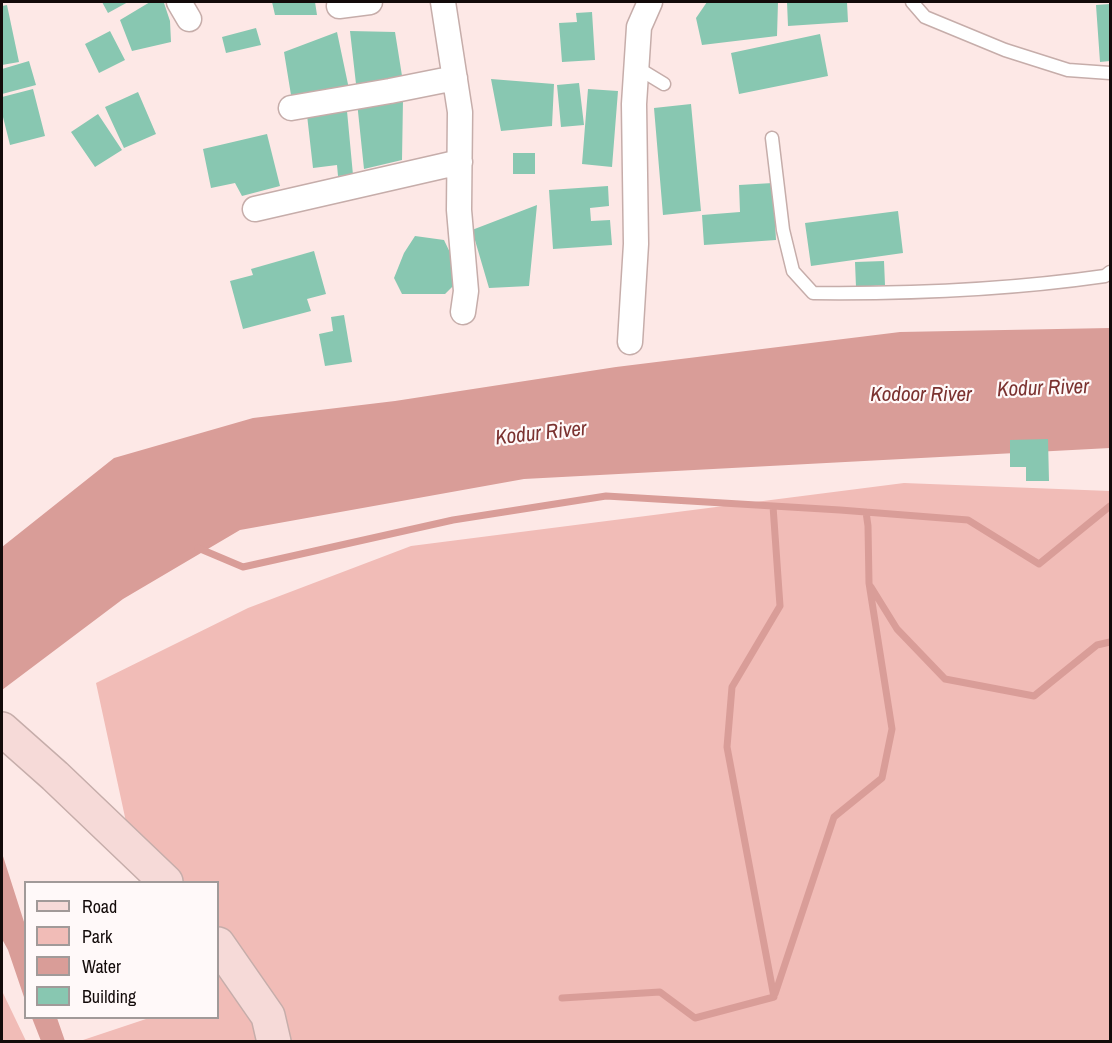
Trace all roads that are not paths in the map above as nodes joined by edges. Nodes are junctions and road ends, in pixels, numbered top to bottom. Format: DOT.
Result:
graph roads {
  1 [pos="370,2"];
  2 [pos="443,2"];
  3 [pos="650,2"];
  4 [pos="912,2"];
  5 [pos="339,6"];
  6 [pos="636,67"];
  7 [pos="1110,73"];
  8 [pos="455,78"];
  9 [pos="664,84"];
  10 [pos="291,108"];
  11 [pos="772,138"];
  12 [pos="460,162"];
  13 [pos="255,209"];
  14 [pos="1110,272"];
  15 [pos="463,312"];
  16 [pos="630,342"];
  17 [pos="2,729"];
  18 [pos="165,881"];
  19 [pos="219,945"];
  20 [pos="274,1041"];
  1 -- 5 [label="street"];
  2 -- 8 [label="street"];
  3 -- 6 [label="street"];
  4 -- 7 [label="lane"];
  6 -- 9 [label="lane"];
  6 -- 16 [label="street"];
  8 -- 10 [label="street"];
  8 -- 12 [label="street"];
  11 -- 14 [label="lane"];
  12 -- 13 [label="street"];
  12 -- 15 [label="street"];
  17 -- 18 [label="main road"];
  19 -- 20 [label="main road"];
}
